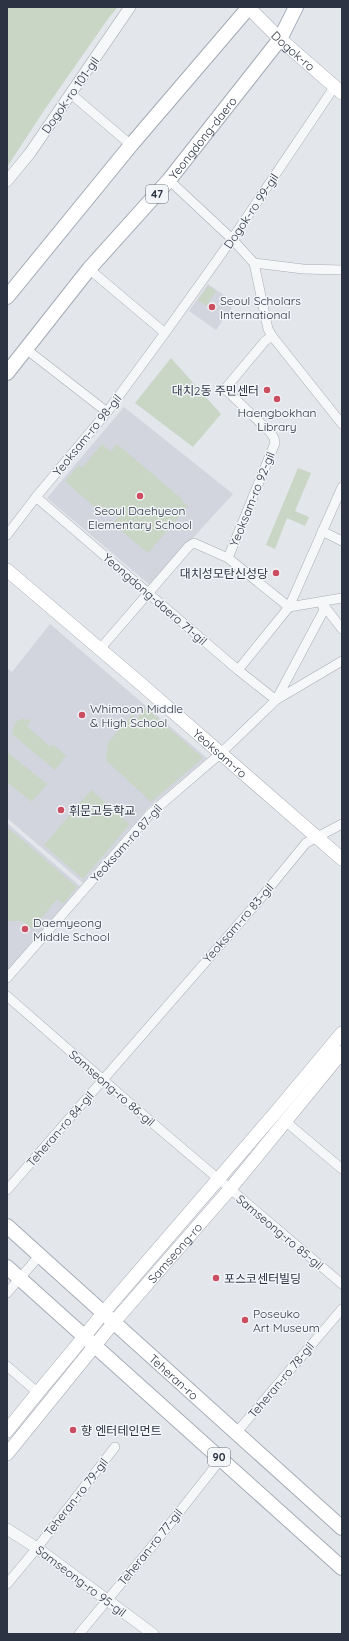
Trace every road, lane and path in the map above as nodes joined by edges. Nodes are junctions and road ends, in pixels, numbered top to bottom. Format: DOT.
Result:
graph roads {
  1 [pos="130,7"];
  2 [pos="248,7"];
  3 [pos="296,7"];
  4 [pos="280,39"];
  5 [pos="338,89"];
  6 [pos="71,94"];
  7 [pos="131,145"];
  8 [pos="169,180"];
  9 [pos="7,181"];
  10 [pos="232,239"];
  11 [pos="254,263"];
  12 [pos="89,269"];
  13 [pos="342,270"];
  14 [pos="7,297"];
  15 [pos="165,333"];
  16 [pos="272,336"];
  17 [pos="26,349"];
  18 [pos="7,373"];
  19 [pos="107,412"];
  20 [pos="342,424"];
  21 [pos="342,487"];
  22 [pos="36,497"];
  23 [pos="322,531"];
  24 [pos="7,535"];
  25 [pos="342,540"];
  26 [pos="228,558"];
  27 [pos="7,570"];
  28 [pos="149,593"];
  29 [pos="342,598"];
  30 [pos="321,602"];
  31 [pos="289,607"];
  32 [pos="342,629"];
  33 [pos="100,649"];
  34 [pos="342,661"];
  35 [pos="238,670"];
  36 [pos="276,700"];
  37 [pos="221,753"];
  38 [pos="342,824"];
  39 [pos="317,837"];
  40 [pos="342,859"];
  41 [pos="7,978"];
  42 [pos="7,996"];
  43 [pos="161,1013"];
  44 [pos="342,1033"];
  45 [pos="342,1052"];
  46 [pos="103,1080"];
  47 [pos="285,1121"];
  48 [pos="342,1169"];
  49 [pos="218,1179"];
  50 [pos="230,1189"];
  51 [pos="7,1190"];
  52 [pos="7,1226"];
  53 [pos="40,1255"];
  54 [pos="7,1267"];
  55 [pos="20,1278"];
  56 [pos="342,1284"];
  57 [pos="7,1294"];
  58 [pos="342,1309"];
  59 [pos="103,1313"];
  60 [pos="114,1322"];
  61 [pos="84,1337"];
  62 [pos="96,1346"];
  63 [pos="7,1366"];
  64 [pos="37,1392"];
  65 [pos="7,1431"];
  66 [pos="236,1433"];
  67 [pos="115,1447"];
  68 [pos="7,1454"];
  69 [pos="221,1459"];
  70 [pos="342,1528"];
  71 [pos="7,1529"];
  72 [pos="37,1548"];
  73 [pos="342,1568"];
  74 [pos="7,1584"];
  75 [pos="106,1600"];
  76 [pos="79,1634"];
  77 [pos="153,1634"];
  1 -- 6 [label="street, Dogok-ro 101-gil"];
  2 -- 4 [label="main road, Dogok-ro"];
  2 -- 7 [label="main road"];
  3 -- 4 [label="main road, Yeongdong-daero / 47"];
  4 -- 5 [label="main road, Dogok-ro"];
  4 -- 8 [label="main road, Yeongdong-daero / 47"];
  5 -- 10 [label="street, Dogok-ro 99-gil"];
  6 -- 7 [label="street"];
  6 -- 9 [label="street, Dogok-ro 101-gil"];
  7 -- 14 [label="main road"];
  8 -- 10 [label="street"];
  8 -- 12 [label="main road, Yeongdong-daero / 47"];
  10 -- 11 [label="street"];
  10 -- 15 [label="street, Dogok-ro 99-gil"];
  11 -- 13 [label="street"];
  11 -- 16 [label="street"];
  12 -- 15 [label="street"];
  12 -- 17 [label="main road, Yeongdong-daero / 47"];
  15 -- 19 [label="street, Yeoksam-ro 98-gil"];
  16 -- 20 [label="street"];
  16 -- 26 [label="street, Yeoksam-ro 92-gil"];
  17 -- 18 [label="main road, Yeongdong-daero / 47"];
  17 -- 19 [label="street"];
  19 -- 22 [label="street, Yeoksam-ro 98-gil"];
  21 -- 23 [label="street"];
  22 -- 24 [label="street, Yeoksam-ro 98-gil"];
  22 -- 28 [label="street, Yeongdong-daero 71-gil"];
  23 -- 25 [label="street"];
  23 -- 31 [label="street"];
  26 -- 28 [label="street, Yeoksam-ro 92-gil"];
  26 -- 31 [label="street, Yeoksam-ro 92-gil"];
  27 -- 33 [label="main road, Yeoksam-ro"];
  28 -- 33 [label="street, Yeoksam-ro 92-gil"];
  28 -- 35 [label="street, Yeongdong-daero 71-gil"];
  29 -- 30 [label="street"];
  30 -- 31 [label="street"];
  30 -- 32 [label="street"];
  30 -- 36 [label="street"];
  31 -- 35 [label="street"];
  33 -- 37 [label="main road, Yeoksam-ro"];
  34 -- 36 [label="street"];
  35 -- 36 [label="street, Yeongdong-daero 71-gil"];
  36 -- 37 [label="street, Yeoksam-ro 87-gil"];
  37 -- 39 [label="main road, Yeoksam-ro"];
  37 -- 41 [label="street, Yeoksam-ro 87-gil"];
  38 -- 39 [label="street, Yeoksam-ro 83-gil"];
  39 -- 40 [label="main road, Yeoksam-ro"];
  39 -- 43 [label="street, Yeoksam-ro 83-gil"];
  42 -- 46 [label="street, Samseong-ro 86-gil"];
  43 -- 46 [label="street, Teheran-ro 84-gil"];
  44 -- 49 [label="main road, Samseong-ro"];
  45 -- 47 [label="main road, Samseong-ro"];
  46 -- 49 [label="street, Samseong-ro 86-gil"];
  46 -- 51 [label="street, Teheran-ro 84-gil"];
  47 -- 48 [label="street"];
  47 -- 50 [label="main road, Samseong-ro"];
  49 -- 50 [label="street, Samseong-ro 85-gil"];
  49 -- 59 [label="main road, Samseong-ro"];
  50 -- 56 [label="street, Samseong-ro 85-gil"];
  50 -- 60 [label="main road, Samseong-ro"];
  52 -- 53 [label="main road, Teheran-ro / 90"];
  53 -- 55 [label="street"];
  53 -- 59 [label="main road, Teheran-ro / 90"];
  54 -- 55 [label="main road, 90"];
  55 -- 57 [label="street"];
  55 -- 61 [label="main road, 90"];
  58 -- 66 [label="street, Teheran-ro 78-gil"];
  59 -- 60 [label="main road, Teheran-ro / 90"];
  59 -- 61 [label="main road, Samseong-ro"];
  60 -- 62 [label="main road, Samseong-ro"];
  60 -- 66 [label="main road, Teheran-ro / 90"];
  61 -- 62 [label="main road, 90"];
  61 -- 64 [label="main road, Samseong-ro"];
  62 -- 68 [label="main road, Samseong-ro"];
  62 -- 69 [label="main road, 90"];
  63 -- 64 [label="street"];
  64 -- 65 [label="main road, Samseong-ro"];
  66 -- 70 [label="main road, Teheran-ro / 90"];
  67 -- 72 [label="street, Teheran-ro 79-gil"];
  69 -- 73 [label="main road, 90"];
  69 -- 75 [label="street, Teheran-ro 77-gil"];
  71 -- 72 [label="street, Samseong-ro 95-gil"];
  72 -- 74 [label="street, Teheran-ro 79-gil"];
  72 -- 75 [label="street, Samseong-ro 95-gil"];
  75 -- 76 [label="street, Teheran-ro 77-gil"];
  75 -- 77 [label="street, Samseong-ro 95-gil"];
}
